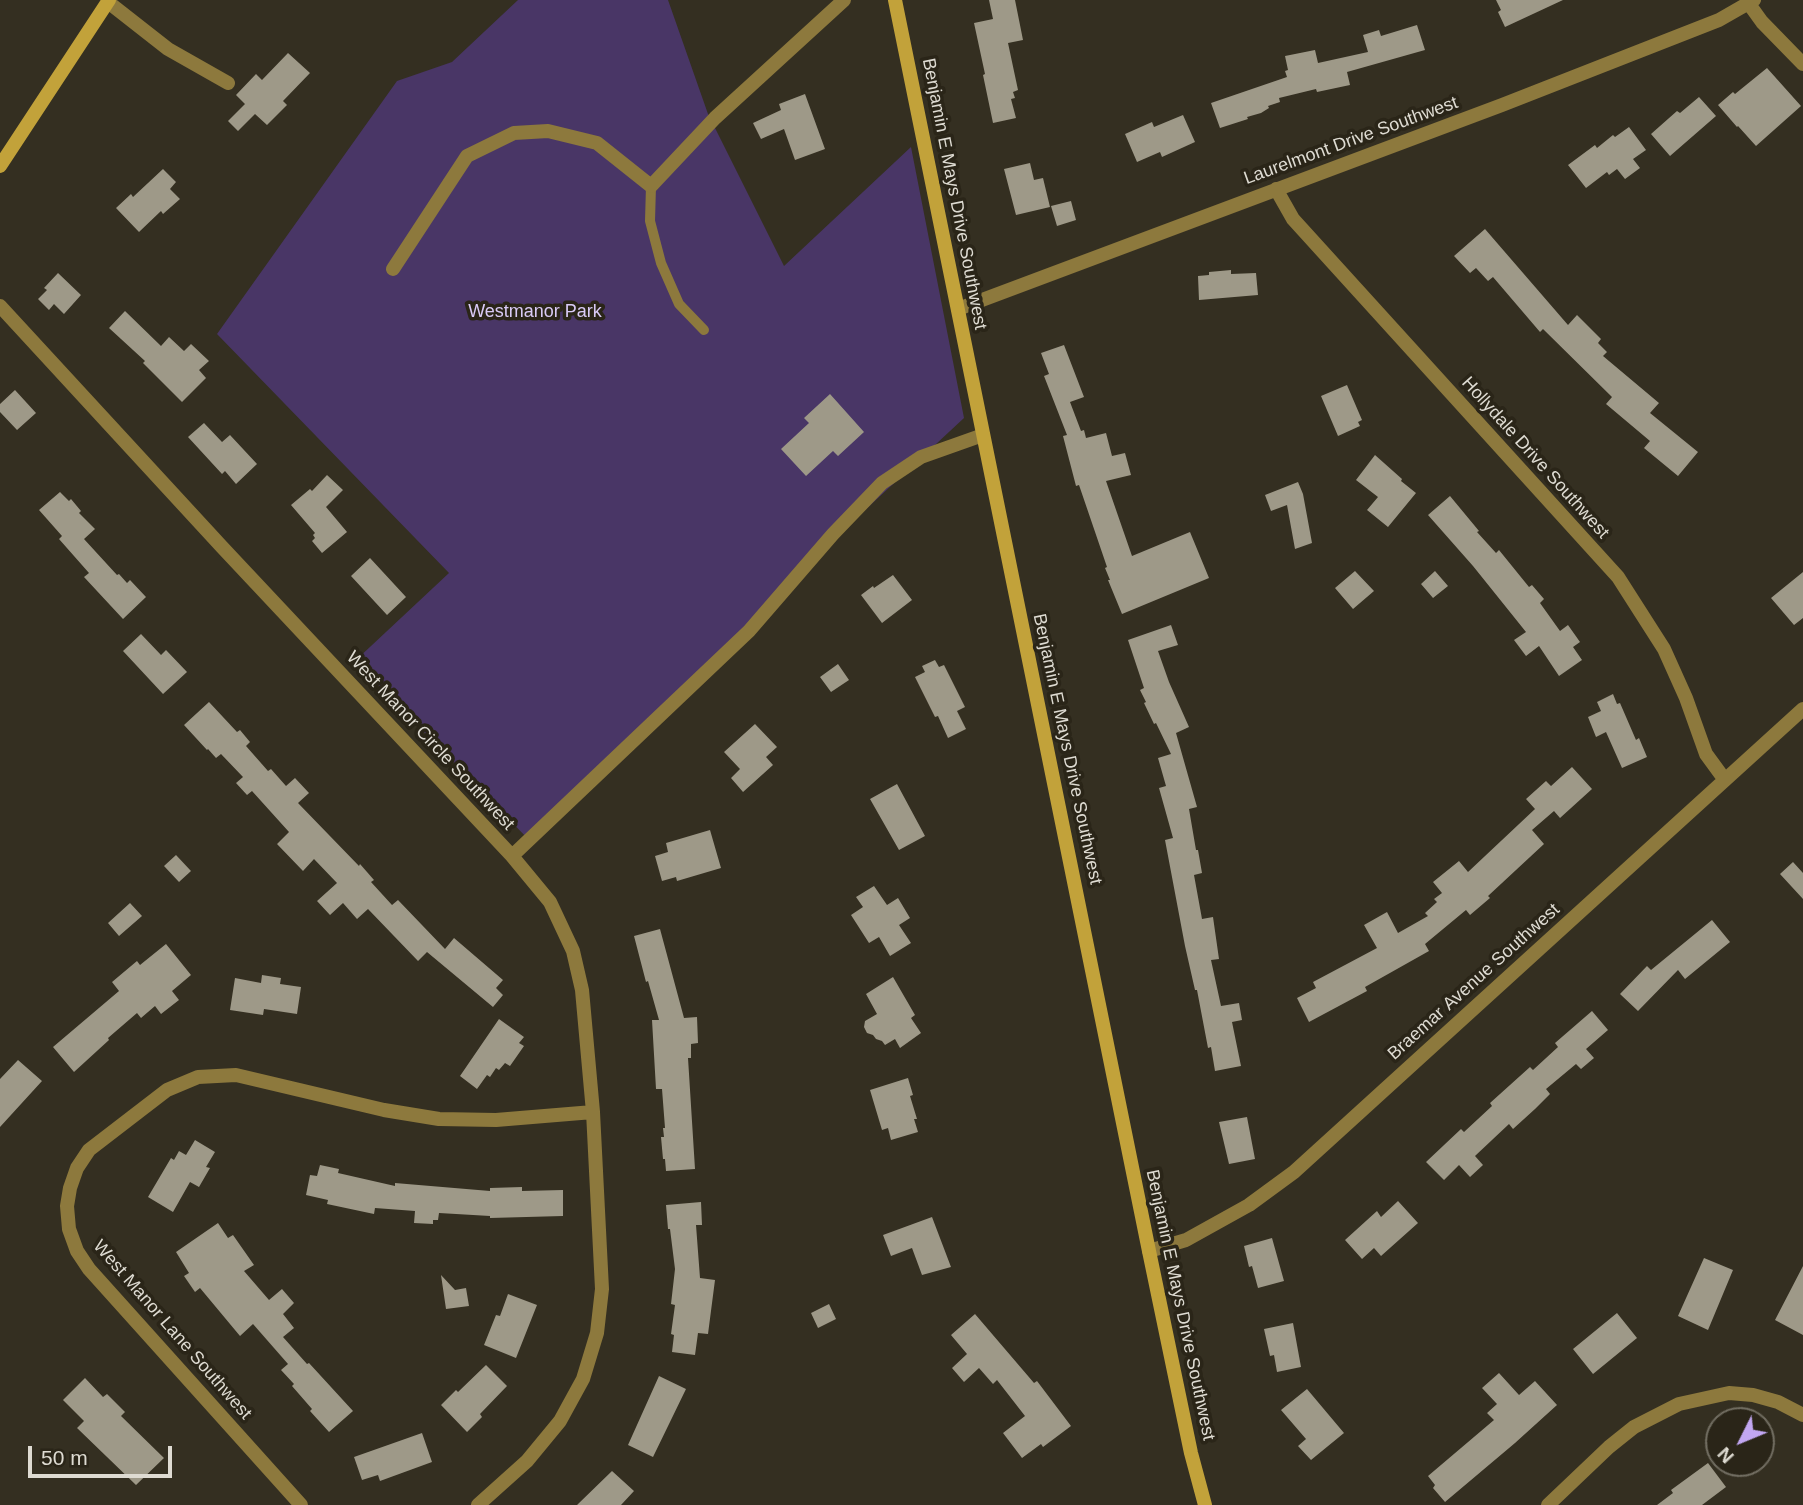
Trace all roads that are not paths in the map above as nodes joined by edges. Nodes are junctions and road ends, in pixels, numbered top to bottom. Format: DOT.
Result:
graph roads {
  1 [pos="844,0"];
  2 [pos="895,0"];
  3 [pos="108,1"];
  4 [pos="1751,2"];
  5 [pos="1803,64"];
  6 [pos="228,83"];
  7 [pos="0,166"];
  8 [pos="651,186"];
  9 [pos="1276,188"];
  10 [pos="393,269"];
  11 [pos="0,306"];
  12 [pos="958,309"];
  13 [pos="704,330"];
  14 [pos="983,435"];
  15 [pos="1803,709"];
  16 [pos="1725,780"];
  17 [pos="512,856"];
  18 [pos="593,1112"];
  19 [pos="1149,1251"];
  20 [pos="1803,1415"];
  21 [pos="301,1505"];
  22 [pos="478,1505"];
  23 [pos="1205,1505"];
  24 [pos="1548,1505"];
  1 -- 8 [label="street"];
  2 -- 12 [label="street, Benjamin E Mays Drive Southwest"];
  3 -- 6 [label="street"];
  3 -- 7 [label="street"];
  4 -- 5 [label="street"];
  4 -- 9 [label="street, Laurelmont Drive Southwest"];
  8 -- 10 [label="street"];
  8 -- 13 [label="lane"];
  9 -- 12 [label="street, Laurelmont Drive Southwest"];
  9 -- 16 [label="street, Hollydale Drive Southwest"];
  11 -- 17 [label="street, West Manor Circle Southwest"];
  12 -- 14 [label="street, Benjamin E Mays Drive Southwest"];
  14 -- 17 [label="street, West Manor Circle Southwest"];
  14 -- 19 [label="street, Benjamin E Mays Drive Southwest"];
  15 -- 16 [label="street, Braemar Avenue Southwest"];
  16 -- 19 [label="street, Braemar Avenue Southwest"];
  17 -- 18 [label="street"];
  18 -- 21 [label="street, West Manor Lane Southwest"];
  18 -- 22 [label="street"];
  19 -- 23 [label="street, Benjamin E Mays Drive Southwest"];
  20 -- 24 [label="street"];
}
